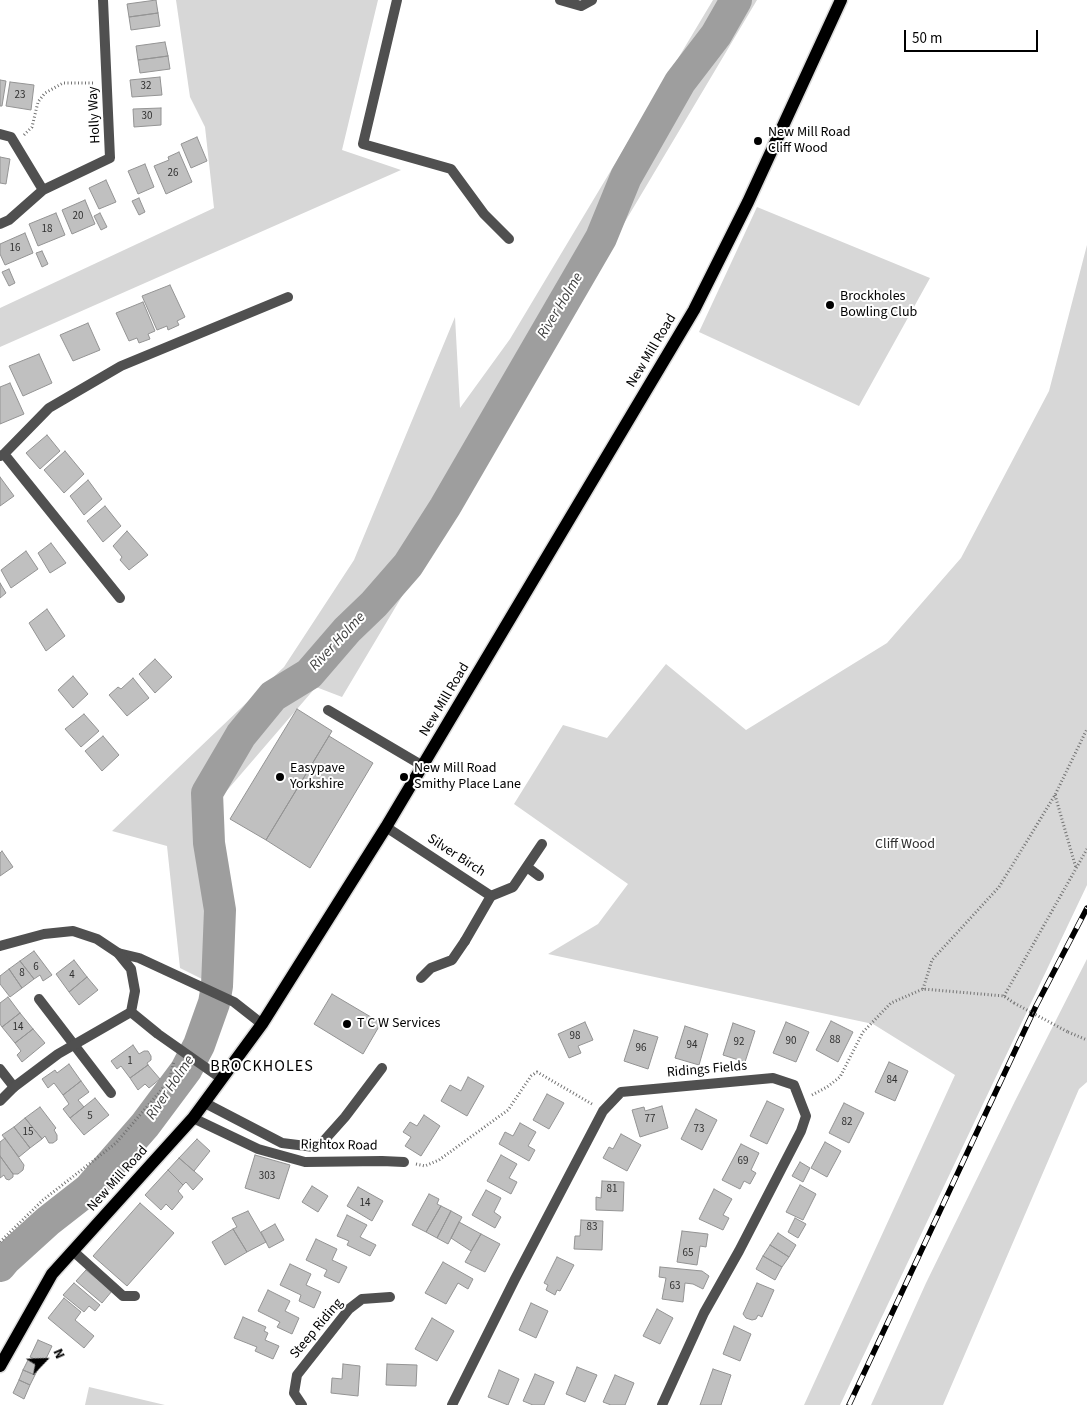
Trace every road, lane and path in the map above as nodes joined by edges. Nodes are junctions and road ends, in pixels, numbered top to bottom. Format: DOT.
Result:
graph roads {
  1 [pos="103,0"];
  2 [pos="397,0"];
  3 [pos="560,0"];
  4 [pos="592,0"];
  5 [pos="841,0"];
  6 [pos="107,83"];
  7 [pos="0,134"];
  8 [pos="11,137"];
  9 [pos="43,190"];
  10 [pos="0,224"];
  11 [pos="509,239"];
  12 [pos="288,297"];
  13 [pos="2,455"];
  14 [pos="120,598"];
  15 [pos="328,710"];
  16 [pos="1087,728"];
  17 [pos="423,766"];
  18 [pos="1055,795"];
  19 [pos="386,827"];
  20 [pos="542,844"];
  21 [pos="1087,849"];
  22 [pos="527,867"];
  23 [pos="1076,869"];
  24 [pos="539,876"];
  25 [pos="492,896"];
  26 [pos="0,946"];
  27 [pos="118,953"];
  28 [pos="421,978"];
  29 [pos="923,989"];
  30 [pos="1004,996"];
  31 [pos="39,999"];
  32 [pos="131,1012"];
  33 [pos="262,1024"];
  34 [pos="1087,1040"];
  35 [pos="74,1045"];
  36 [pos="178,1048"];
  37 [pos="382,1068"];
  38 [pos="0,1070"];
  39 [pos="222,1079"];
  40 [pos="14,1087"];
  41 [pos="111,1093"];
  42 [pos="0,1101"];
  43 [pos="801,1101"];
  44 [pos="205,1103"];
  45 [pos="603,1111"];
  46 [pos="193,1118"];
  47 [pos="404,1162"];
  48 [pos="0,1242"];
  49 [pos="73,1250"];
  50 [pos="135,1296"];
  51 [pos="390,1297"];
  52 [pos="0,1366"];
  53 [pos="302,1405"];
  54 [pos="452,1405"];
  55 [pos="662,1405"];
  1 -- 6 [label="street, Holly Way"];
  2 -- 11 [label="street"];
  3 -- 4 [label="street"];
  5 -- 17 [label="main road, New Mill Road"];
  6 -- 8 [label="path"];
  6 -- 9 [label="street, Holly Way"];
  7 -- 8 [label="street"];
  8 -- 9 [label="street"];
  9 -- 10 [label="street, Holly Way"];
  12 -- 13 [label="street"];
  13 -- 14 [label="street"];
  15 -- 17 [label="street"];
  16 -- 18 [label="path"];
  17 -- 19 [label="main road, New Mill Road"];
  18 -- 23 [label="path"];
  18 -- 29 [label="path"];
  19 -- 25 [label="street, Silver Birch"];
  19 -- 33 [label="main road, New Mill Road"];
  20 -- 22 [label="street"];
  21 -- 23 [label="path"];
  22 -- 24 [label="street"];
  22 -- 25 [label="street"];
  23 -- 30 [label="path"];
  25 -- 28 [label="street, Silver Birch"];
  26 -- 27 [label="street"];
  27 -- 32 [label="street"];
  27 -- 33 [label="street"];
  29 -- 30 [label="path"];
  29 -- 43 [label="path"];
  30 -- 34 [label="path, bridge"];
  31 -- 35 [label="street"];
  32 -- 35 [label="street"];
  32 -- 36 [label="street"];
  33 -- 39 [label="main road, New Mill Road"];
  35 -- 40 [label="street"];
  35 -- 41 [label="street"];
  36 -- 39 [label="street"];
  36 -- 48 [label="path"];
  37 -- 44 [label="street"];
  38 -- 40 [label="street"];
  39 -- 44 [label="main road, New Mill Road"];
  40 -- 42 [label="street"];
  43 -- 45 [label="street, Ridings Fields"];
  43 -- 55 [label="street"];
  44 -- 46 [label="main road, New Mill Road"];
  45 -- 47 [label="path"];
  45 -- 54 [label="street, Ridings Fields"];
  46 -- 47 [label="street, Rightox Road"];
  46 -- 49 [label="main road, New Mill Road"];
  49 -- 50 [label="street"];
  49 -- 52 [label="main road, New Mill Road"];
  51 -- 53 [label="street, Steep Riding"];
}
